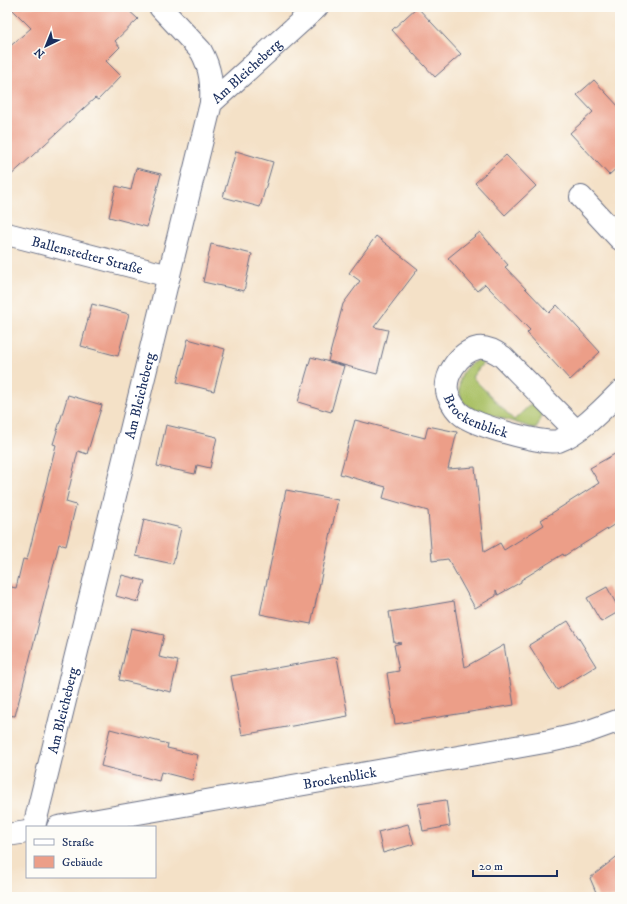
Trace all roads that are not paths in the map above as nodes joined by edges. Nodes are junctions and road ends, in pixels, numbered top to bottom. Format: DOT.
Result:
graph roads {
  1 [pos="160,7"];
  2 [pos="318,7"];
  3 [pos="211,104"];
  4 [pos="581,197"];
  5 [pos="7,234"];
  6 [pos="620,240"];
  7 [pos="168,276"];
  8 [pos="620,392"];
  9 [pos="576,430"];
  10 [pos="620,720"];
  11 [pos="34,826"];
  12 [pos="64,826"];
  13 [pos="26,832"];
  14 [pos="7,835"];
  1 -- 3 [label="street"];
  2 -- 3 [label="street, Am Bleicheberg"];
  3 -- 7 [label="street, Am Bleicheberg"];
  4 -- 6 [label="street"];
  5 -- 7 [label="street, Ballenstedter Straße"];
  7 -- 11 [label="street, Am Bleicheberg"];
  8 -- 9 [label="street, Brockenblick"];
  9 -- 9 [label="street, Brockenblick"];
  10 -- 12 [label="street, Brockenblick"];
  13 -- 14 [label="street"];
}
